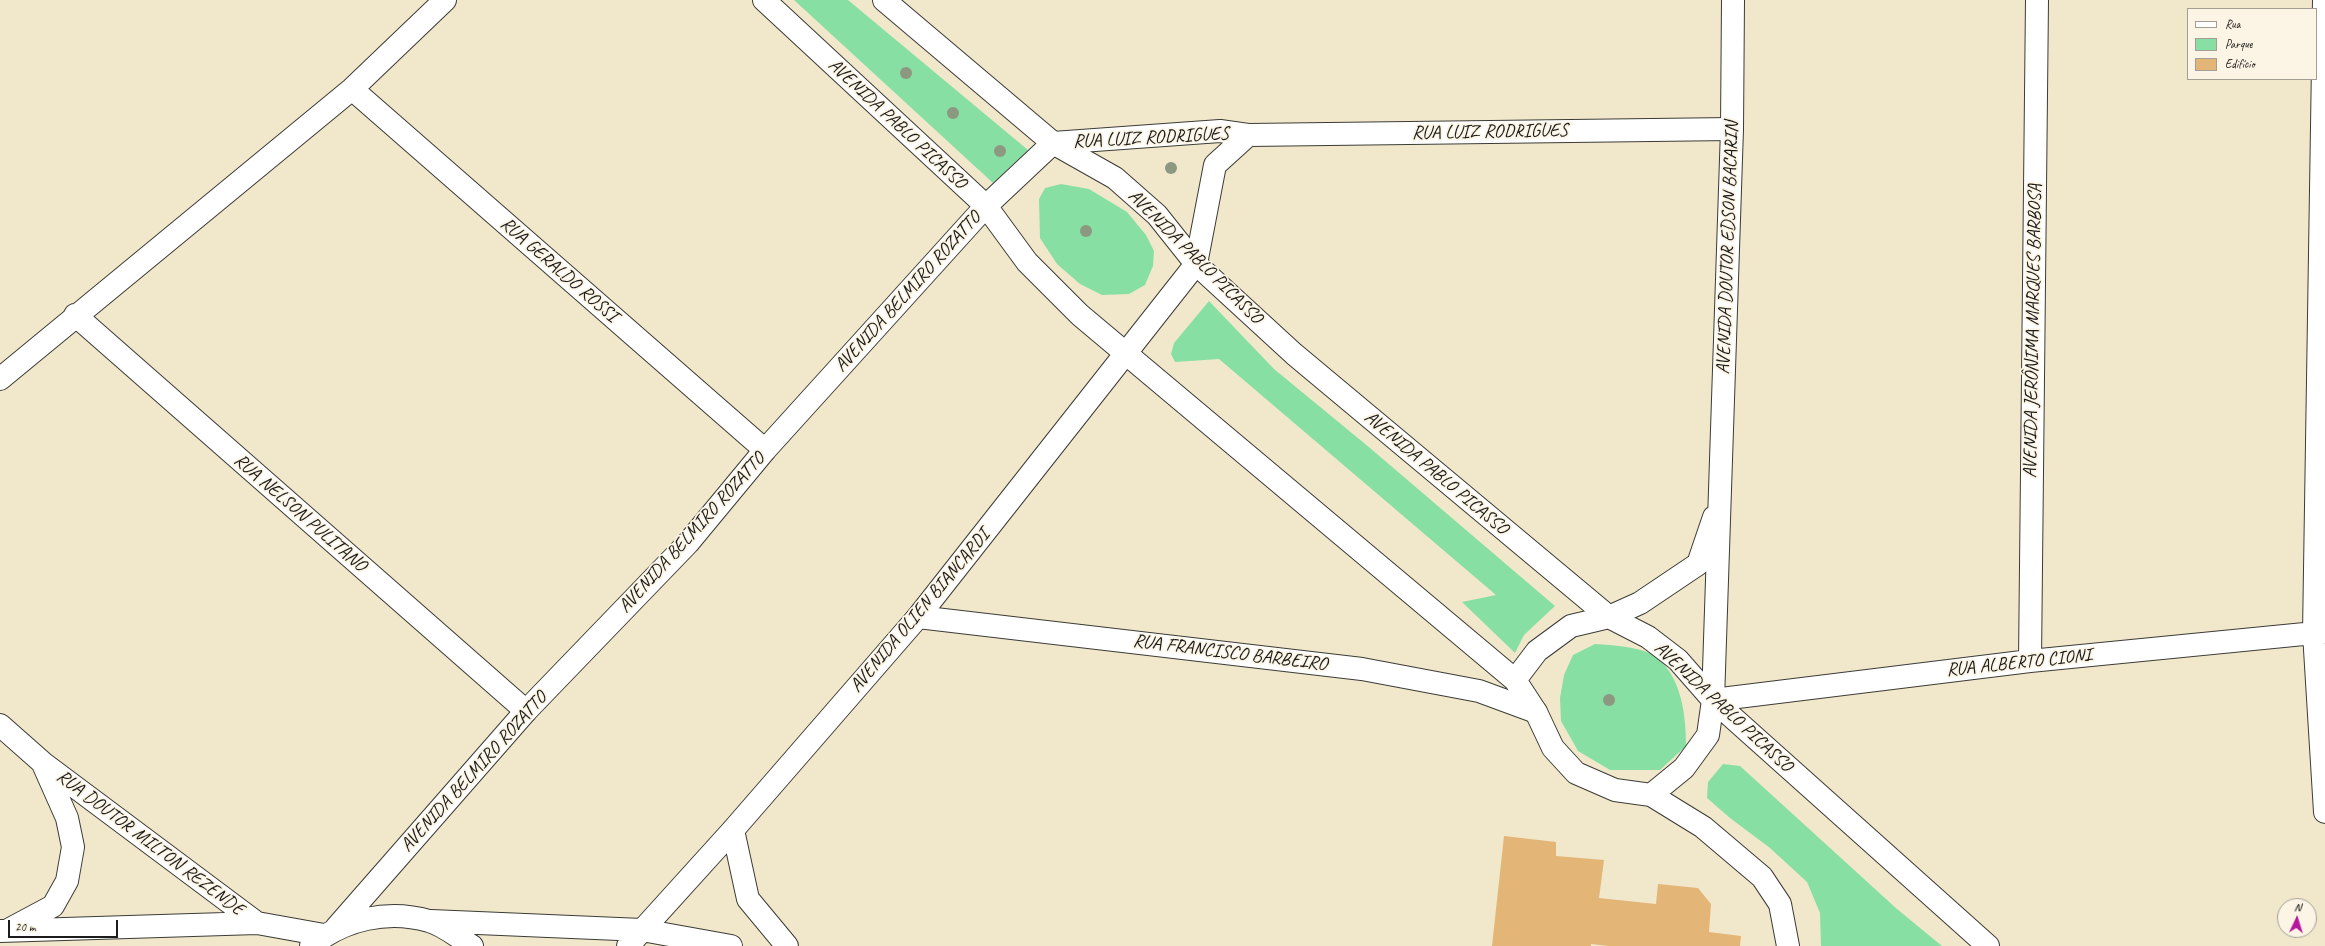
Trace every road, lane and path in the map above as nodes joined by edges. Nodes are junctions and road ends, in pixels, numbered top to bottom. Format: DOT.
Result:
graph roads {
  1 [pos="445,0"];
  2 [pos="764,0"];
  3 [pos="884,0"];
  4 [pos="1733,0"];
  5 [pos="2037,0"];
  6 [pos="2324,0"];
  7 [pos="352,89"];
  8 [pos="1732,129"];
  9 [pos="1248,135"];
  10 [pos="1053,143"];
  11 [pos="986,206"];
  12 [pos="1196,264"];
  13 [pos="75,315"];
  14 [pos="1126,355"];
  15 [pos="0,379"];
  16 [pos="765,450"];
  17 [pos="1722,495"];
  18 [pos="918,616"];
  19 [pos="1609,617"];
  20 [pos="2320,633"];
  21 [pos="2030,661"];
  22 [pos="1515,680"];
  23 [pos="1713,700"];
  24 [pos="526,711"];
  25 [pos="1536,712"];
  26 [pos="0,725"];
  27 [pos="43,763"];
  28 [pos="1651,795"];
  29 [pos="2325,812"];
  30 [pos="733,830"];
  31 [pos="431,921"];
  32 [pos="257,923"];
  33 [pos="3,931"];
  34 [pos="324,937"];
  35 [pos="635,938"];
  36 [pos="472,946"];
  37 [pos="731,946"];
  38 [pos="787,946"];
  39 [pos="1788,946"];
  40 [pos="1988,946"];
  1 -- 7 [label="street"];
  2 -- 11 [label="street, AVENIDA PABLO PICASSO"];
  3 -- 10 [label="street, AVENIDA PABLO PICASSO"];
  4 -- 8 [label="street, AVENIDA DOUTOR EDSON BACARIN"];
  5 -- 21 [label="street, AVENIDA JERÔNIMA MARQUES BARBOSA"];
  6 -- 20 [label="street"];
  7 -- 13 [label="street"];
  7 -- 16 [label="street, RUA GERALDO ROSSI"];
  8 -- 9 [label="street, RUA LUIZ RODRIGUES"];
  8 -- 17 [label="street, AVENIDA DOUTOR EDSON BACARIN"];
  9 -- 10 [label="street, RUA LUIZ RODRIGUES"];
  9 -- 12 [label="street, RUA LUIZ RODRIGUES"];
  10 -- 11 [label="street, AVENIDA BELMIRO ROZATTO"];
  10 -- 12 [label="street, AVENIDA PABLO PICASSO"];
  11 -- 14 [label="street, AVENIDA PABLO PICASSO"];
  11 -- 16 [label="street, AVENIDA BELMIRO ROZATTO"];
  12 -- 14 [label="street, AVENIDA OLIEN BIANCARDI"];
  12 -- 19 [label="street, AVENIDA PABLO PICASSO"];
  13 -- 15 [label="street"];
  13 -- 24 [label="street, RUA NELSON PULITANO"];
  14 -- 18 [label="street, AVENIDA OLIEN BIANCARDI"];
  14 -- 22 [label="street, AVENIDA PABLO PICASSO"];
  16 -- 24 [label="street, AVENIDA BELMIRO ROZATTO"];
  17 -- 19 [label="street, AVENIDA DOUTOR EDSON BACARIN"];
  17 -- 23 [label="street, AVENIDA DOUTOR EDSON BACARIN"];
  18 -- 25 [label="street, RUA FRANCISCO BARBEIRO"];
  18 -- 30 [label="street, AVENIDA OLIEN BIANCARDI"];
  19 -- 22 [label="street, AVENIDA DOUTOR EDSON BACARIN"];
  19 -- 23 [label="street, AVENIDA PABLO PICASSO"];
  20 -- 21 [label="street, RUA ALBERTO CIONI"];
  20 -- 29 [label="street"];
  21 -- 23 [label="street, RUA ALBERTO CIONI"];
  22 -- 25 [label="street, AVENIDA PABLO PICASSO"];
  23 -- 28 [label="street, AVENIDA DOUTOR EDSON BACARIN"];
  23 -- 40 [label="street, AVENIDA PABLO PICASSO"];
  24 -- 34 [label="street, AVENIDA BELMIRO ROZATTO"];
  25 -- 28 [label="street, AVENIDA PABLO PICASSO"];
  26 -- 27 [label="street, RUA DOUTOR MILTON REZENDE"];
  27 -- 32 [label="street, RUA DOUTOR MILTON REZENDE"];
  27 -- 33 [label="street, RUA DOUTOR MILTON REZENDE"];
  28 -- 39 [label="street, AVENIDA PABLO PICASSO"];
  30 -- 35 [label="street, AVENIDA OLIEN BIANCARDI"];
  30 -- 38 [label="street"];
  31 -- 34 [label="street"];
  31 -- 35 [label="street"];
  31 -- 36 [label="street"];
  32 -- 33 [label="street"];
  32 -- 34 [label="street"];
  35 -- 37 [label="street"];
}
